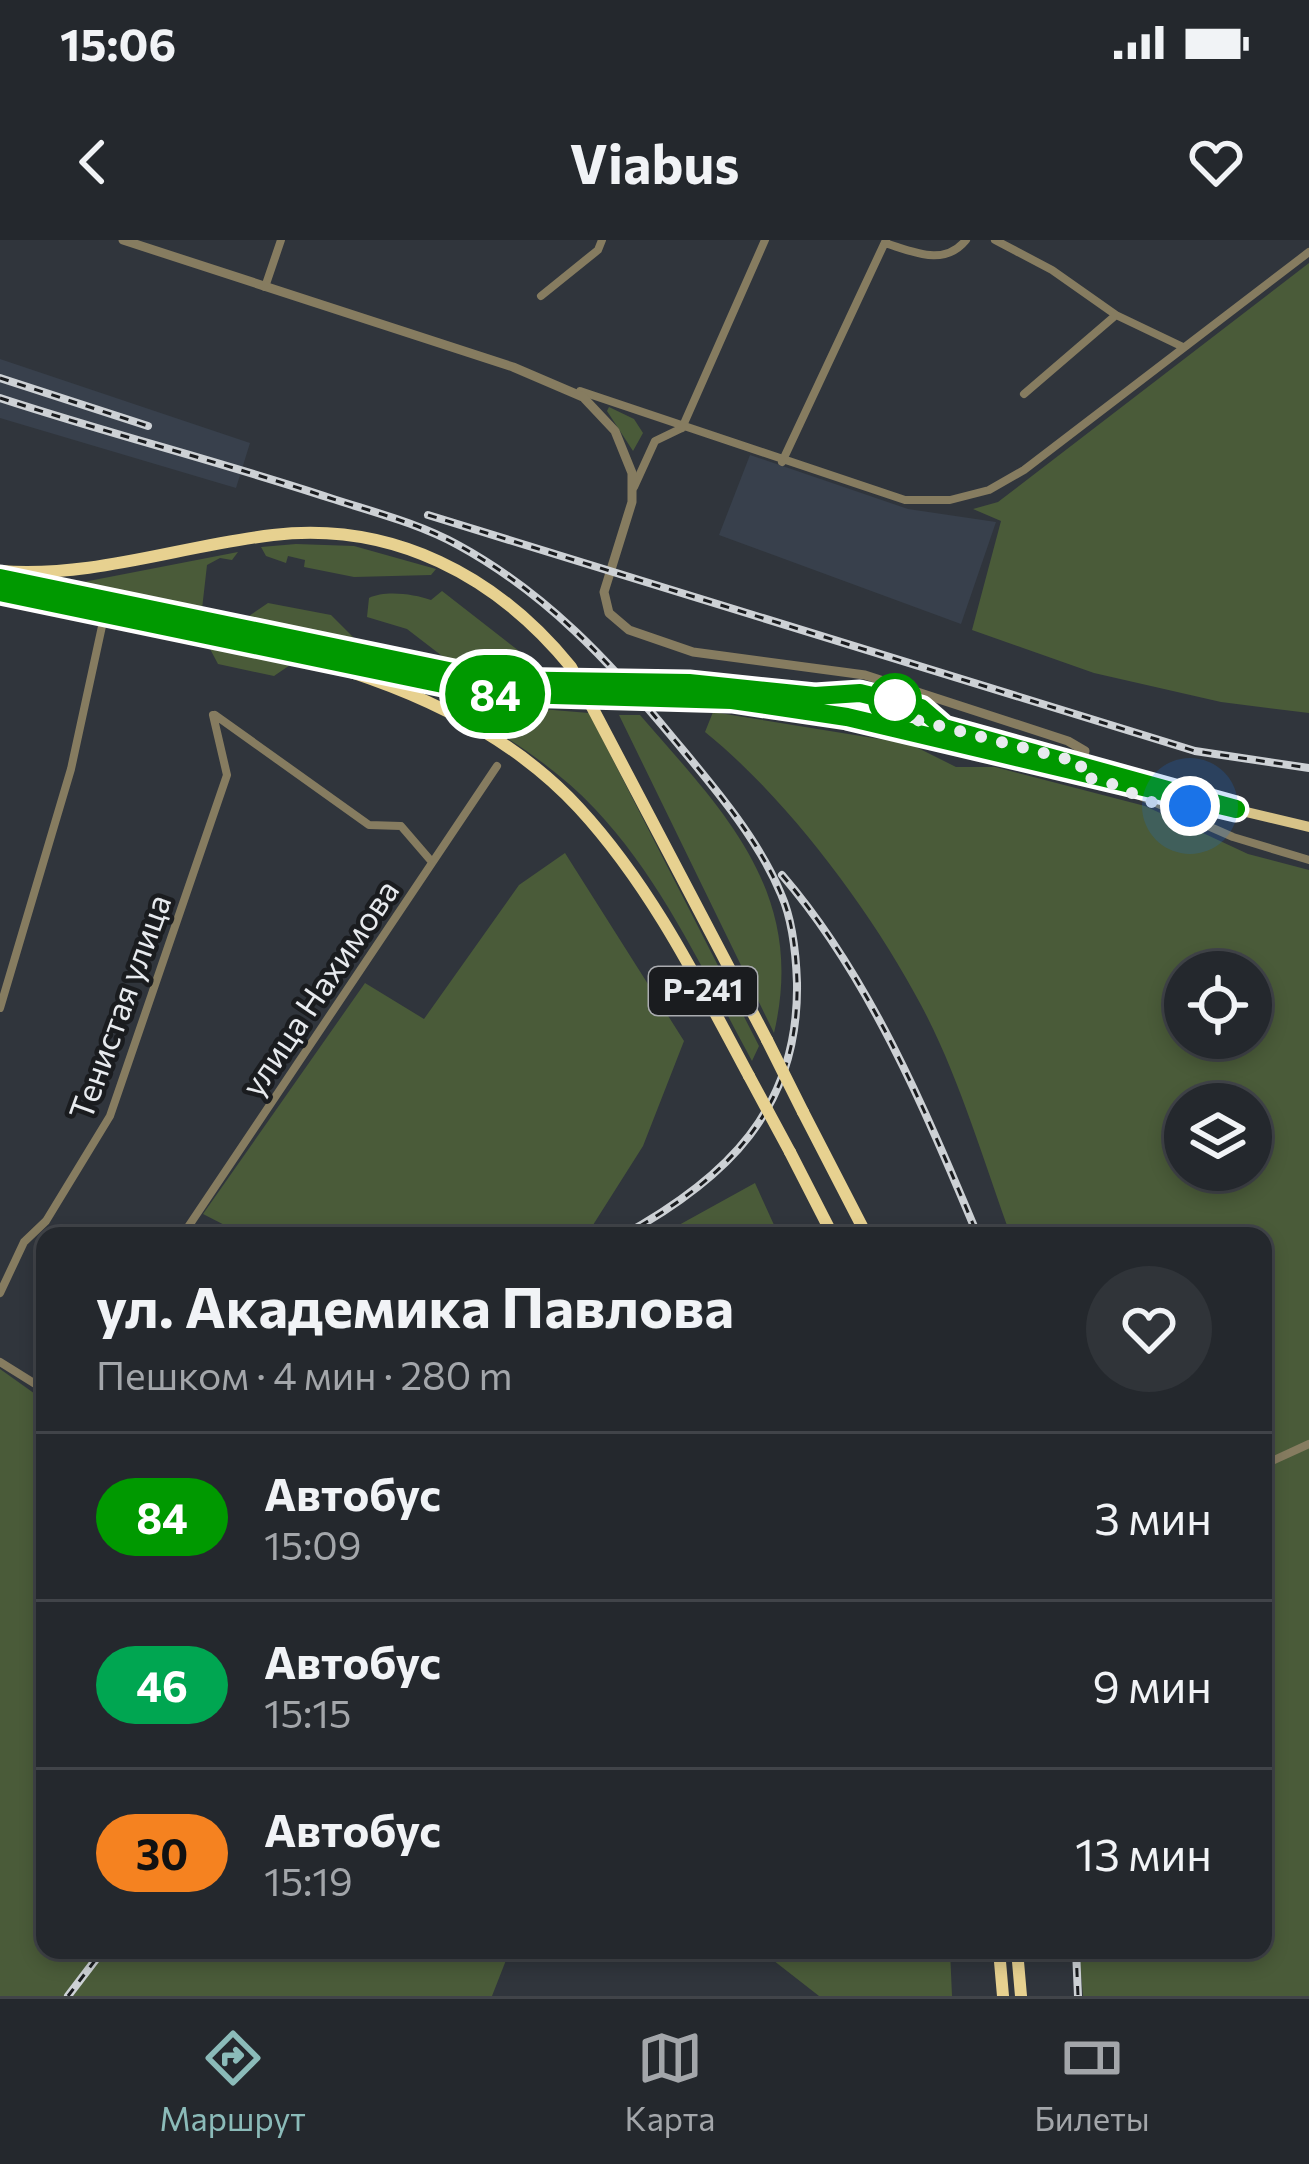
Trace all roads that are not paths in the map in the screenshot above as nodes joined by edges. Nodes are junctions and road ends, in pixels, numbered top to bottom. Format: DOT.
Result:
graph roads {
  1 [pos="123,240"];
  2 [pos="281,240"];
  3 [pos="602,240"];
  4 [pos="765,240"];
  5 [pos="966,240"];
  6 [pos="995,240"];
  7 [pos="885,242"];
  8 [pos="1309,252"];
  9 [pos="265,286"];
  10 [pos="541,296"];
  11 [pos="1116,315"];
  12 [pos="1183,346"];
  13 [pos="556,382"];
  14 [pos="1024,394"];
  15 [pos="682,428"];
  16 [pos="782,462"];
  17 [pos="634,488"];
  18 [pos="0,575"];
  19 [pos="0,592"];
  20 [pos="104,617"];
  21 [pos="347,667"];
  22 [pos="543,692"];
  23 [pos="497,766"];
  24 [pos="1080,769"];
  25 [pos="1112,784"];
  26 [pos="1202,802"];
  27 [pos="1236,809"];
  28 [pos="1189,819"];
  29 [pos="1309,827"];
  30 [pos="1309,860"];
  31 [pos="432,862"];
  32 [pos="0,1008"];
  33 [pos="40,1227"];
  34 [pos="188,1227"];
  35 [pos="828,1227"];
  36 [pos="861,1227"];
  37 [pos="36,1231"];
  38 [pos="0,1293"];
  39 [pos="0,1361"];
  40 [pos="36,1384"];
  41 [pos="1309,1444"];
  42 [pos="1272,1461"];
  43 [pos="1000,1959"];
  44 [pos="1019,1959"];
  45 [pos="1003,1996"];
  46 [pos="1021,1996"];
  1 -- 9 [label="street"];
  2 -- 9 [label="street"];
  3 -- 10 [label="street"];
  4 -- 15 [label="street"];
  5 -- 7 [label="street"];
  6 -- 11 [label="street"];
  7 -- 16 [label="street"];
  8 -- 12 [label="street"];
  9 -- 13 [label="street"];
  11 -- 12 [label="street"];
  11 -- 14 [label="street"];
  12 -- 16 [label="street"];
  13 -- 15 [label="street"];
  13 -- 17 [label="street"];
  15 -- 16 [label="street"];
  15 -- 17 [label="street"];
  17 -- 24 [label="street"];
  18 -- 22 [label="main road"];
  18 -- 36 [label="highway, Р-241, bridge"];
  19 -- 20 [label="highway, Р-241"];
  20 -- 21 [label="highway, Р-241"];
  20 -- 32 [label="street"];
  21 -- 22 [label="main road"];
  21 -- 35 [label="highway, Р-241, bridge"];
  22 -- 24 [label="main road, bridge"];
  23 -- 31 [label="street, улица Нахимова"];
  24 -- 25 [label="main road"];
  24 -- 27 [label="main road"];
  25 -- 26 [label="main road"];
  25 -- 28 [label="street"];
  26 -- 27 [label="main road"];
  26 -- 28 [label="street"];
  27 -- 29 [label="main road"];
  28 -- 30 [label="street"];
  31 -- 33 [label="street, Тенистая улица"];
  31 -- 34 [label="street, улица Нахимова"];
  37 -- 38 [label="street, Тенистая улица"];
  39 -- 40 [label="street"];
  41 -- 42 [label="street"];
  43 -- 45 [label="highway"];
  44 -- 46 [label="highway"];
}
